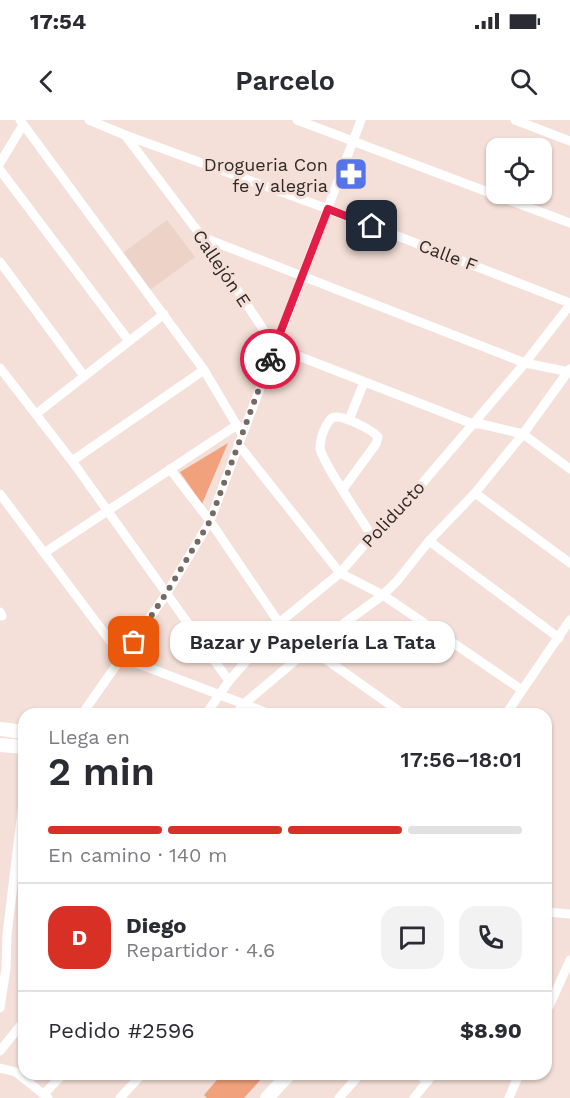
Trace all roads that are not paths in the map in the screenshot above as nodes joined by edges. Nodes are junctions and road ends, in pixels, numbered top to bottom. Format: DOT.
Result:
graph roads {
  1 [pos="89,120"];
  2 [pos="297,120"];
  3 [pos="361,120"];
  4 [pos="515,120"];
  5 [pos="22,122"];
  6 [pos="125,135"];
  7 [pos="353,140"];
  8 [pos="570,141"];
  9 [pos="0,163"];
  10 [pos="0,170"];
  11 [pos="328,209"];
  12 [pos="570,223"];
  13 [pos="202,237"];
  14 [pos="0,262"];
  15 [pos="302,277"];
  16 [pos="570,304"];
  17 [pos="164,314"];
  18 [pos="129,341"];
  19 [pos="275,347"];
  20 [pos="525,363"];
  21 [pos="0,368"];
  22 [pos="204,370"];
  23 [pos="569,371"];
  24 [pos="84,376"];
  25 [pos="364,382"];
  26 [pos="36,414"];
  27 [pos="349,420"];
  28 [pos="473,424"];
  29 [pos="239,430"];
  30 [pos="523,434"];
  31 [pos="238,444"];
  32 [pos="72,461"];
  33 [pos="570,469"];
  34 [pos="170,470"];
  35 [pos="343,489"];
  36 [pos="475,493"];
  37 [pos="0,494"];
  38 [pos="108,511"];
  39 [pos="210,521"];
  40 [pos="372,536"];
  41 [pos="429,541"];
  42 [pos="44,553"];
  43 [pos="570,563"];
  44 [pos="340,573"];
  45 [pos="167,592"];
  46 [pos="383,595"];
  47 [pos="570,621"];
  48 [pos="279,623"];
  49 [pos="559,638"];
  50 [pos="310,648"];
  51 [pos="123,658"];
  52 [pos="229,681"];
  53 [pos="522,690"];
  54 [pos="220,694"];
  55 [pos="245,703"];
  56 [pos="86,708"];
  57 [pos="210,708"];
  58 [pos="241,708"];
  59 [pos="256,708"];
  60 [pos="395,708"];
  61 [pos="510,708"];
  62 [pos="0,729"];
  63 [pos="18,731"];
  64 [pos="0,745"];
  65 [pos="18,746"];
  66 [pos="18,837"];
  67 [pos="552,912"];
  68 [pos="570,914"];
  69 [pos="4,934"];
  70 [pos="570,960"];
  71 [pos="559,984"];
  72 [pos="570,985"];
  73 [pos="552,1000"];
  74 [pos="0,1008"];
  75 [pos="18,1028"];
  76 [pos="0,1051"];
  77 [pos="0,1068"];
  78 [pos="18,1074"];
  79 [pos="26,1080"];
  80 [pos="58,1080"];
  81 [pos="136,1080"];
  82 [pos="282,1080"];
  83 [pos="355,1080"];
  84 [pos="429,1080"];
  85 [pos="516,1080"];
  86 [pos="46,1096"];
  87 [pos="120,1098"];
  88 [pos="267,1098"];
  89 [pos="339,1098"];
  90 [pos="414,1098"];
  91 [pos="509,1098"];
  1 -- 6 [label="street, Calle F"];
  2 -- 7 [label="street"];
  3 -- 7 [label="street"];
  4 -- 8 [label="street"];
  5 -- 9 [label="street"];
  5 -- 17 [label="street"];
  6 -- 11 [label="street, Calle F"];
  6 -- 13 [label="street, Callejón E"];
  7 -- 11 [label="street"];
  7 -- 12 [label="street"];
  10 -- 18 [label="street"];
  11 -- 15 [label="street"];
  11 -- 16 [label="street, Calle F"];
  13 -- 15 [label="street"];
  13 -- 19 [label="street, Callejón E"];
  14 -- 24 [label="street"];
  15 -- 19 [label="street"];
  15 -- 20 [label="street"];
  16 -- 20 [label="street, Poliducto"];
  17 -- 18 [label="street"];
  17 -- 22 [label="street"];
  18 -- 24 [label="street"];
  19 -- 25 [label="street"];
  19 -- 29 [label="street"];
  20 -- 23 [label="street"];
  20 -- 28 [label="street, Poliducto"];
  21 -- 26 [label="street"];
  22 -- 29 [label="street"];
  22 -- 32 [label="street"];
  23 -- 30 [label="street"];
  24 -- 26 [label="street"];
  25 -- 27 [label="street"];
  25 -- 28 [label="street"];
  26 -- 32 [label="street"];
  27 -- 35 [label="street"];
  27 -- 35 [label="street"];
  28 -- 30 [label="street"];
  28 -- 40 [label="street, Poliducto"];
  29 -- 31 [label="street"];
  29 -- 34 [label="street"];
  30 -- 33 [label="street"];
  30 -- 36 [label="street"];
  31 -- 39 [label="street"];
  31 -- 44 [label="street"];
  32 -- 38 [label="street"];
  34 -- 38 [label="street"];
  34 -- 39 [label="street"];
  35 -- 40 [label="street"];
  36 -- 41 [label="street"];
  36 -- 43 [label="street"];
  37 -- 42 [label="street"];
  38 -- 42 [label="street"];
  38 -- 45 [label="street"];
  39 -- 45 [label="street"];
  39 -- 48 [label="street"];
  40 -- 44 [label="street, Poliducto"];
  41 -- 46 [label="street"];
  41 -- 49 [label="street"];
  42 -- 51 [label="street"];
  44 -- 46 [label="street"];
  44 -- 48 [label="street, Poliducto"];
  45 -- 51 [label="street"];
  45 -- 52 [label="street"];
  46 -- 50 [label="street"];
  46 -- 53 [label="street"];
  47 -- 49 [label="street"];
  48 -- 50 [label="street"];
  48 -- 52 [label="street, Poliducto"];
  49 -- 53 [label="street"];
  50 -- 55 [label="street"];
  50 -- 60 [label="street"];
  51 -- 54 [label="street"];
  51 -- 56 [label="street"];
  52 -- 54 [label="street, Poliducto"];
  53 -- 61 [label="street"];
  54 -- 55 [label="street"];
  54 -- 57 [label="street, Poliducto"];
  55 -- 58 [label="street"];
  55 -- 59 [label="street"];
  62 -- 63 [label="street"];
  64 -- 65 [label="street"];
  66 -- 69 [label="street"];
  67 -- 68 [label="street"];
  69 -- 74 [label="street"];
  70 -- 71 [label="street"];
  71 -- 72 [label="street"];
  71 -- 73 [label="street"];
  75 -- 76 [label="street"];
  77 -- 78 [label="street"];
  79 -- 86 [label="street"];
  80 -- 86 [label="street"];
  81 -- 87 [label="street"];
  82 -- 88 [label="street"];
  83 -- 89 [label="street"];
  84 -- 90 [label="street"];
  85 -- 91 [label="street"];
}
